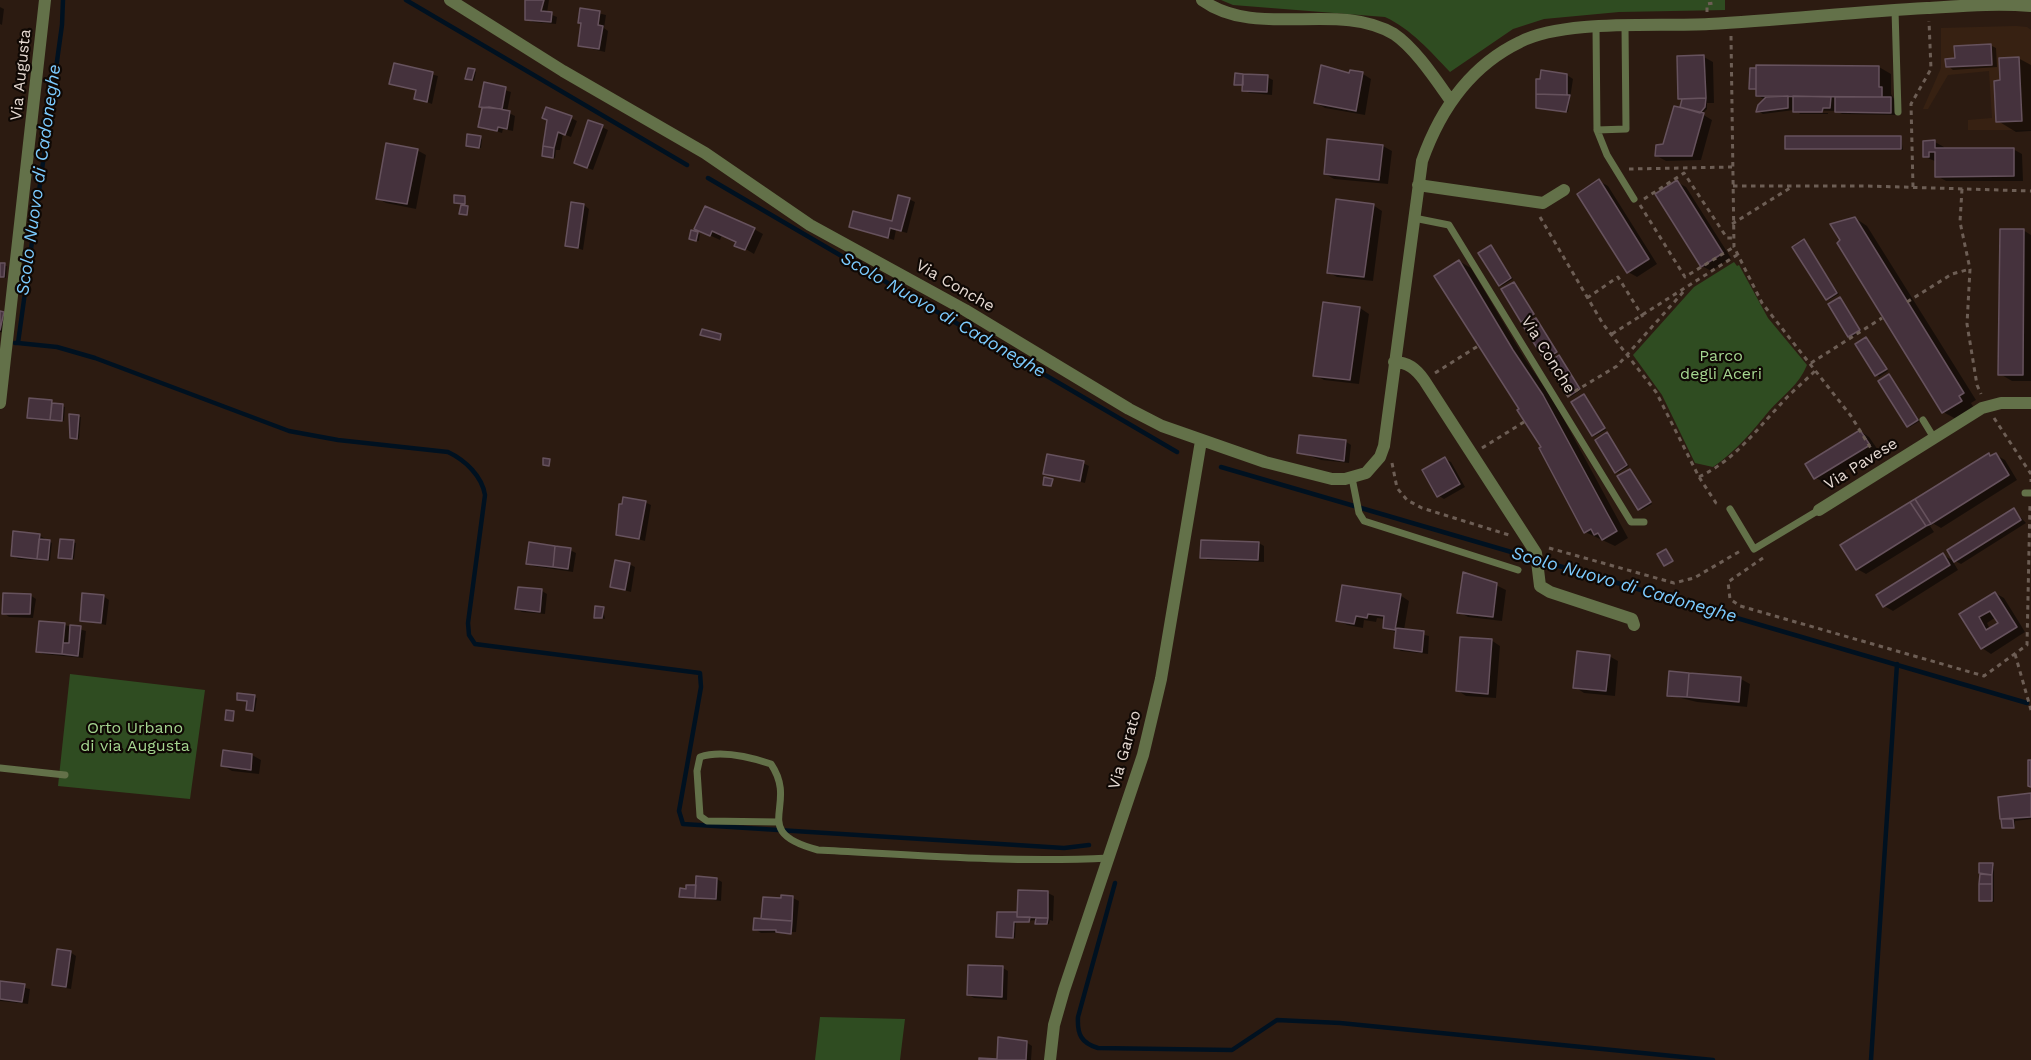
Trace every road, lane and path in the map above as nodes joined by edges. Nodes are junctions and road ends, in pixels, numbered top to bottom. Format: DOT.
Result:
graph roads {
  1 [pos="45,0"];
  2 [pos="450,0"];
  3 [pos="1202,0"];
  4 [pos="1714,0"];
  5 [pos="1978,3"];
  6 [pos="1707,4"];
  7 [pos="1943,4"];
  8 [pos="2031,6"];
  9 [pos="1895,10"];
  10 [pos="1919,22"];
  11 [pos="1625,26"];
  12 [pos="1596,27"];
  13 [pos="1724,37"];
  14 [pos="1451,100"];
  15 [pos="1898,112"];
  16 [pos="1597,130"];
  17 [pos="1732,167"];
  18 [pos="1684,171"];
  19 [pos="1631,180"];
  20 [pos="1418,185"];
  21 [pos="1733,186"];
  22 [pos="1792,187"];
  23 [pos="1913,187"];
  24 [pos="1962,189"];
  25 [pos="1564,190"];
  26 [pos="1637,190"];
  27 [pos="2031,191"];
  28 [pos="1531,201"];
  29 [pos="1636,202"];
  30 [pos="1414,218"];
  31 [pos="1732,224"];
  32 [pos="1732,238"];
  33 [pos="1734,247"];
  34 [pos="1737,255"];
  35 [pos="1970,268"];
  36 [pos="1685,290"];
  37 [pos="1587,298"];
  38 [pos="1907,302"];
  39 [pos="1643,317"];
  40 [pos="1882,318"];
  41 [pos="1612,334"];
  42 [pos="1478,346"];
  43 [pos="1628,355"];
  44 [pos="1394,362"];
  45 [pos="1811,363"];
  46 [pos="1816,370"];
  47 [pos="1424,380"];
  48 [pos="1558,402"];
  49 [pos="0,403"];
  50 [pos="2031,403"];
  51 [pos="1986,406"];
  52 [pos="1923,420"];
  53 [pos="1524,422"];
  54 [pos="1934,438"];
  55 [pos="1201,441"];
  56 [pos="1471,454"];
  57 [pos="1884,469"];
  58 [pos="1699,477"];
  59 [pos="1352,478"];
  60 [pos="2029,493"];
  61 [pos="1730,509"];
  62 [pos="1819,510"];
  63 [pos="1644,522"];
  64 [pos="1752,566"];
  65 [pos="1518,570"];
  66 [pos="1634,625"];
  67 [pos="2029,645"];
  68 [pos="2015,654"];
  69 [pos="2031,710"];
  70 [pos="0,768"];
  71 [pos="65,775"];
  72 [pos="777,822"];
  73 [pos="1109,858"];
  74 [pos="1050,1060"];
  1 -- 49 [label="street, Via Augusta"];
  2 -- 55 [label="street, Via Conche"];
  3 -- 14 [label="street"];
  4 -- 6 [label="path"];
  5 -- 7 [label="street"];
  5 -- 8 [label="street"];
  7 -- 9 [label="street"];
  9 -- 11 [label="street"];
  9 -- 15 [label="lane"];
  10 -- 23 [label="path"];
  11 -- 12 [label="street"];
  11 -- 16 [label="lane"];
  12 -- 14 [label="street"];
  12 -- 16 [label="lane"];
  13 -- 17 [label="path"];
  14 -- 20 [label="street"];
  16 -- 29 [label="lane"];
  17 -- 18 [label="path"];
  17 -- 21 [label="path"];
  18 -- 19 [label="path"];
  18 -- 29 [label="path"];
  18 -- 32 [label="path"];
  20 -- 28 [label="street"];
  20 -- 30 [label="street"];
  21 -- 22 [label="path"];
  21 -- 31 [label="path"];
  22 -- 23 [label="path"];
  22 -- 31 [label="path"];
  23 -- 24 [label="path"];
  24 -- 27 [label="path"];
  24 -- 35 [label="path"];
  25 -- 28 [label="street"];
  26 -- 29 [label="path"];
  28 -- 37 [label="path"];
  29 -- 33 [label="path"];
  30 -- 44 [label="street"];
  30 -- 48 [label="lane, Via Conche"];
  31 -- 32 [label="path"];
  32 -- 33 [label="path"];
  33 -- 34 [label="path"];
  34 -- 36 [label="path"];
  34 -- 45 [label="path"];
  35 -- 38 [label="path"];
  35 -- 51 [label="path"];
  36 -- 39 [label="path"];
  36 -- 43 [label="path"];
  37 -- 39 [label="path"];
  37 -- 41 [label="path"];
  39 -- 41 [label="path"];
  40 -- 45 [label="path"];
  41 -- 43 [label="path"];
  42 -- 47 [label="path"];
  43 -- 48 [label="path"];
  43 -- 58 [label="path"];
  44 -- 47 [label="street"];
  44 -- 59 [label="street"];
  45 -- 46 [label="path"];
  46 -- 57 [label="path"];
  46 -- 58 [label="path"];
  47 -- 56 [label="street"];
  48 -- 63 [label="lane, Via Conche"];
  50 -- 51 [label="street, Via Pavese"];
  51 -- 54 [label="street, Via Pavese"];
  51 -- 60 [label="path"];
  52 -- 54 [label="lane"];
  53 -- 56 [label="path"];
  54 -- 57 [label="street, Via Pavese"];
  55 -- 59 [label="street, Via Conche"];
  55 -- 73 [label="street, Via Garato"];
  56 -- 66 [label="street"];
  57 -- 62 [label="street, Via Pavese"];
  58 -- 61 [label="path"];
  59 -- 65 [label="lane"];
  60 -- 67 [label="path"];
  61 -- 62 [label="lane, Via Pavese"];
  64 -- 68 [label="path"];
  67 -- 68 [label="path"];
  68 -- 69 [label="path"];
  70 -- 71 [label="lane"];
  72 -- 72 [label="lane"];
  72 -- 73 [label="lane"];
  73 -- 74 [label="street, Via Garato"];
}
